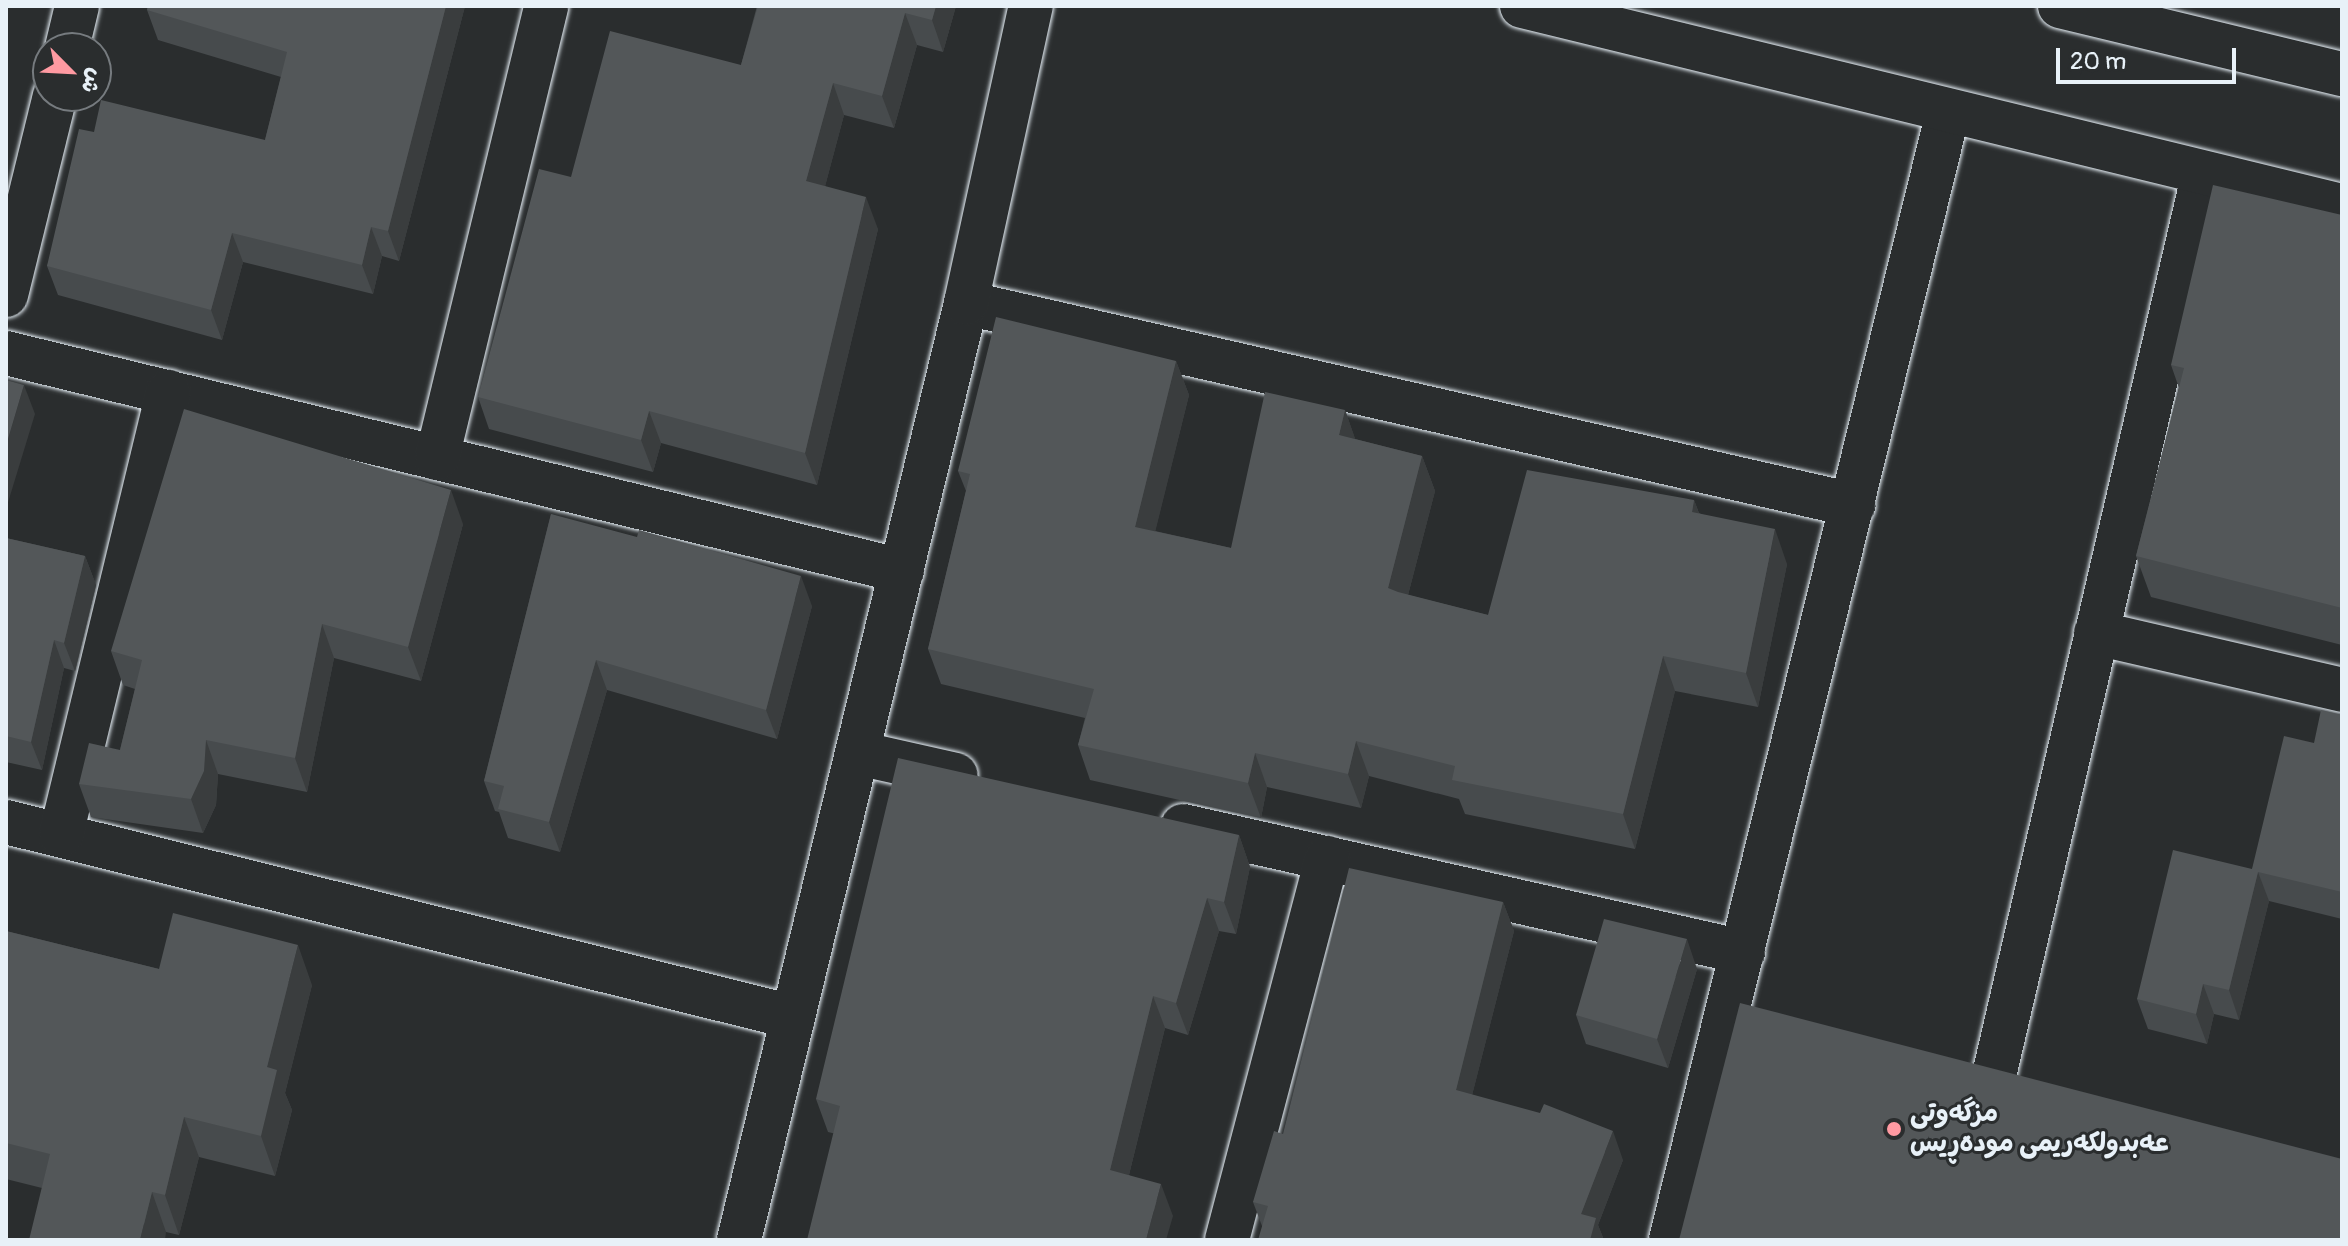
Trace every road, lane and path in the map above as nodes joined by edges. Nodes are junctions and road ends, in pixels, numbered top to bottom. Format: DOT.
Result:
graph roads {
  1 [pos="77,6"];
  2 [pos="546,6"];
  3 [pos="1031,6"];
  4 [pos="1522,6"];
  5 [pos="2060,6"];
  6 [pos="71,32"];
  7 [pos="2342,74"];
  8 [pos="51,112"];
  9 [pos="1948,112"];
  10 [pos="2203,177"];
  11 [pos="2342,206"];
  12 [pos="6,295"];
  13 [pos="966,303"];
  14 [pos="6,353"];
  15 [pos="168,392"];
  16 [pos="437,458"];
  17 [pos="1853,505"];
  18 [pos="902,571"];
  19 [pos="2096,633"];
  20 [pos="2342,690"];
  21 [pos="858,753"];
  22 [pos="994,784"];
  23 [pos="1145,817"];
  24 [pos="6,822"];
  25 [pos="61,835"];
  26 [pos="1327,858"];
  27 [pos="1743,952"];
  28 [pos="1726,1015"];
  29 [pos="793,1017"];
  30 [pos="1770,1025"];
  31 [pos="1948,1069"];
  32 [pos="1993,1080"];
  33 [pos="2038,1091"];
  34 [pos="739,1240"];
  35 [pos="1227,1240"];
  36 [pos="1671,1240"];
  1 -- 6 [label="street"];
  2 -- 16 [label="street"];
  3 -- 13 [label="street"];
  4 -- 9 [label="street"];
  5 -- 7 [label="street"];
  8 -- 12 [label="street"];
  9 -- 10 [label="street"];
  9 -- 17 [label="street"];
  10 -- 11 [label="street"];
  10 -- 19 [label="street"];
  13 -- 17 [label="street"];
  13 -- 18 [label="street"];
  14 -- 15 [label="street"];
  15 -- 16 [label="street"];
  15 -- 25 [label="street"];
  16 -- 18 [label="street"];
  17 -- 27 [label="street"];
  18 -- 21 [label="street"];
  19 -- 20 [label="street"];
  19 -- 32 [label="street"];
  21 -- 22 [label="street"];
  21 -- 29 [label="street"];
  23 -- 26 [label="street"];
  24 -- 25 [label="street"];
  25 -- 29 [label="street"];
  26 -- 27 [label="street"];
  26 -- 35 [label="street"];
  27 -- 28 [label="street"];
  28 -- 30 [label="street"];
  28 -- 36 [label="street"];
  29 -- 34 [label="street"];
  31 -- 32 [label="street"];
  32 -- 33 [label="street"];
}
